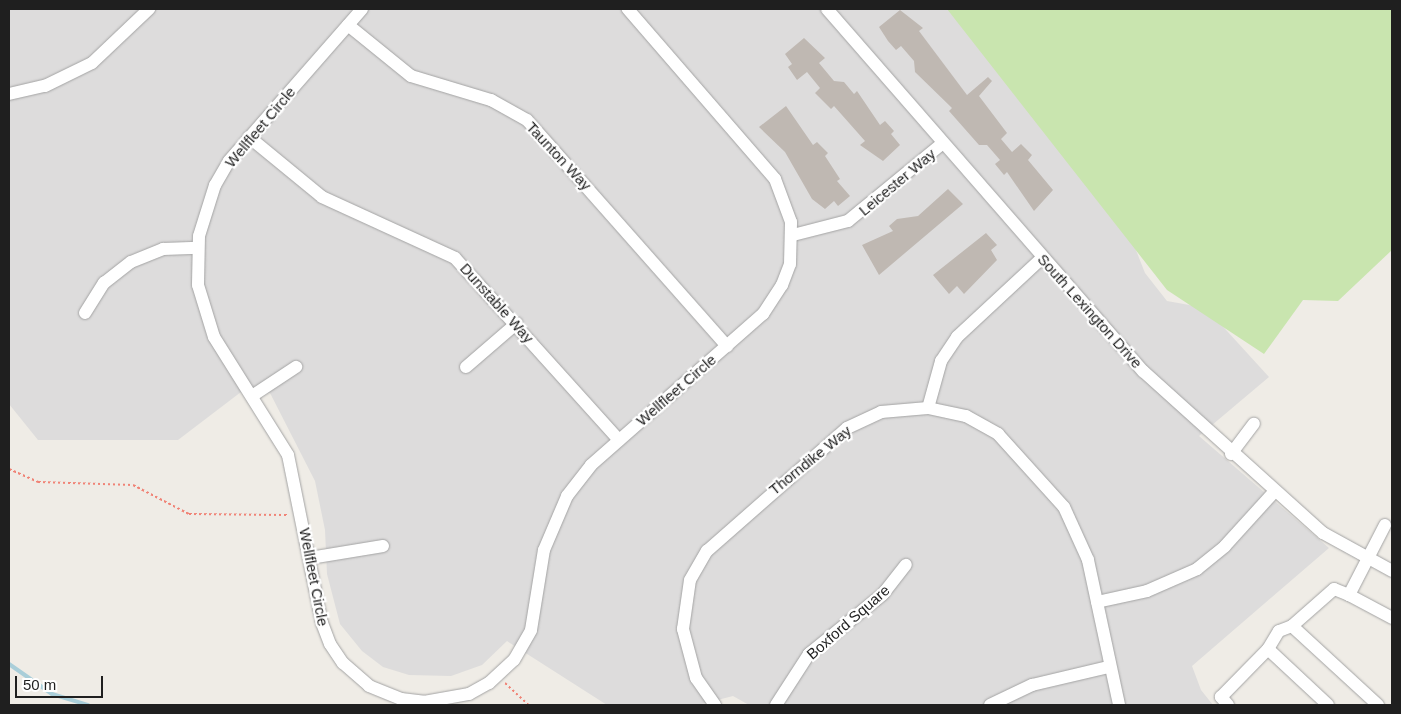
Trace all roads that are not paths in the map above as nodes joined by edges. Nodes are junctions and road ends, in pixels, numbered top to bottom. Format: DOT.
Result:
graph roads {
  1 [pos="149,9"];
  2 [pos="362,9"];
  3 [pos="628,9"];
  4 [pos="827,9"];
  5 [pos="348,25"];
  6 [pos="9,94"];
  7 [pos="249,138"];
  8 [pos="943,143"];
  9 [pos="793,235"];
  10 [pos="198,248"];
  11 [pos="1043,258"];
  12 [pos="85,313"];
  13 [pos="517,323"];
  14 [pos="727,346"];
  15 [pos="296,367"];
  16 [pos="466,367"];
  17 [pos="252,396"];
  18 [pos="928,408"];
  19 [pos="1254,424"];
  20 [pos="618,440"];
  21 [pos="1232,454"];
  22 [pos="1274,492"];
  23 [pos="1385,524"];
  24 [pos="383,546"];
  25 [pos="310,558"];
  26 [pos="1369,559"];
  27 [pos="906,565"];
  28 [pos="1392,571"];
  29 [pos="1349,595"];
  30 [pos="1097,602"];
  31 [pos="1392,618"];
  32 [pos="1292,626"];
  33 [pos="1268,649"];
  34 [pos="1110,667"];
  35 [pos="715,705"];
  36 [pos="776,705"];
  37 [pos="990,705"];
  38 [pos="1119,705"];
  39 [pos="1228,705"];
  40 [pos="1328,705"];
  41 [pos="1378,705"];
  1 -- 6 [label="street"];
  2 -- 5 [label="street, Wellfleet Circle"];
  3 -- 9 [label="street, Wellfleet Circle"];
  4 -- 8 [label="street, South Lexington Drive"];
  5 -- 7 [label="street, Wellfleet Circle"];
  5 -- 14 [label="street, Taunton Way"];
  7 -- 10 [label="street, Wellfleet Circle"];
  7 -- 13 [label="street, Dunstable Way"];
  8 -- 9 [label="street, Leicester Way"];
  8 -- 11 [label="street, South Lexington Drive"];
  9 -- 14 [label="street, Wellfleet Circle"];
  10 -- 12 [label="street"];
  10 -- 17 [label="street, Wellfleet Circle"];
  11 -- 18 [label="street"];
  11 -- 21 [label="street, South Lexington Drive"];
  13 -- 16 [label="street"];
  13 -- 20 [label="street, Dunstable Way"];
  14 -- 20 [label="street, Wellfleet Circle"];
  15 -- 17 [label="street"];
  17 -- 25 [label="street, Wellfleet Circle"];
  18 -- 30 [label="street, Thorndike Way"];
  18 -- 35 [label="street, Thorndike Way"];
  19 -- 21 [label="street"];
  20 -- 25 [label="street, Wellfleet Circle"];
  21 -- 22 [label="street, South Lexington Drive"];
  22 -- 26 [label="street, South Lexington Drive"];
  22 -- 30 [label="street"];
  23 -- 26 [label="street"];
  24 -- 25 [label="street"];
  26 -- 28 [label="street, South Lexington Drive"];
  26 -- 29 [label="street"];
  27 -- 36 [label="street, Boxford Square"];
  29 -- 31 [label="street"];
  29 -- 32 [label="street"];
  30 -- 34 [label="street, Thorndike Way"];
  32 -- 33 [label="street"];
  32 -- 41 [label="street"];
  33 -- 39 [label="street"];
  33 -- 40 [label="street"];
  34 -- 37 [label="street"];
  34 -- 38 [label="street, Thorndike Way"];
}
